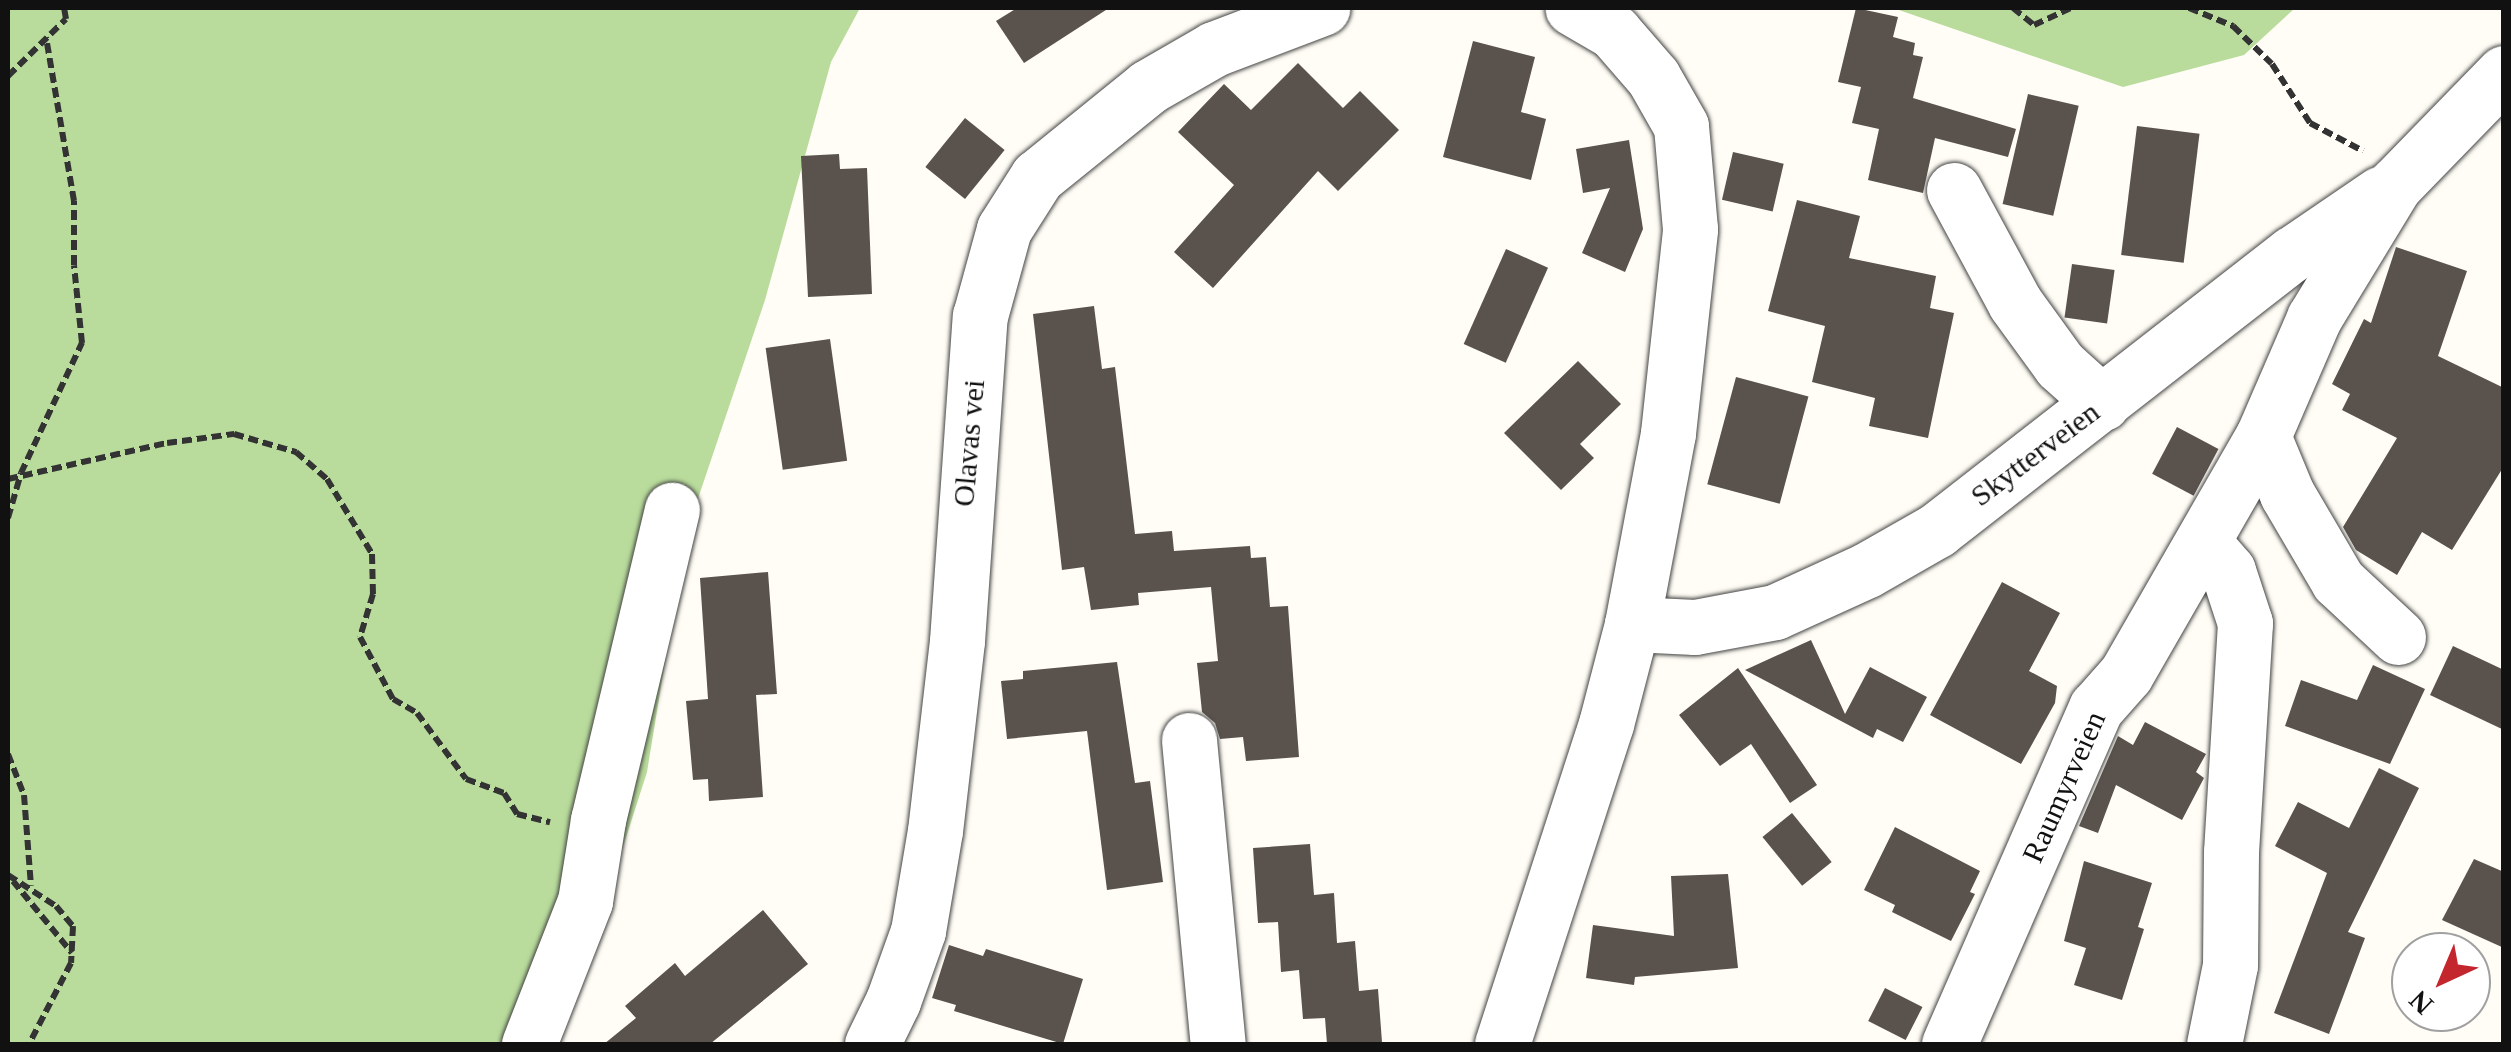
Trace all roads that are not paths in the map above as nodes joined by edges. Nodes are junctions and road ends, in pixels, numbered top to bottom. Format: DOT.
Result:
graph roads {
  1 [pos="1322,8"];
  2 [pos="1573,8"];
  3 [pos="2504,74"];
  4 [pos="2394,185"];
  5 [pos="1954,190"];
  6 [pos="2102,403"];
  7 [pos="2263,436"];
  8 [pos="672,510"];
  9 [pos="2203,542"];
  10 [pos="1632,624"];
  11 [pos="2398,636"];
  12 [pos="1189,740"];
  13 [pos="530,1044"];
  14 [pos="872,1044"];
  15 [pos="1218,1044"];
  16 [pos="1502,1044"];
  17 [pos="1949,1044"];
  18 [pos="2214,1044"];
  1 -- 14 [label="street, Olavas vei"];
  2 -- 10 [label="street"];
  3 -- 4 [label="street, Raumyrveien"];
  4 -- 6 [label="street, Skytterveien"];
  4 -- 7 [label="street, Raumyrveien"];
  5 -- 6 [label="street"];
  6 -- 10 [label="street, Skytterveien"];
  7 -- 9 [label="street, Raumyrveien"];
  7 -- 11 [label="street"];
  8 -- 13 [label="street"];
  9 -- 17 [label="street, Raumyrveien"];
  9 -- 18 [label="street"];
  10 -- 16 [label="street"];
  12 -- 15 [label="street"];
}
